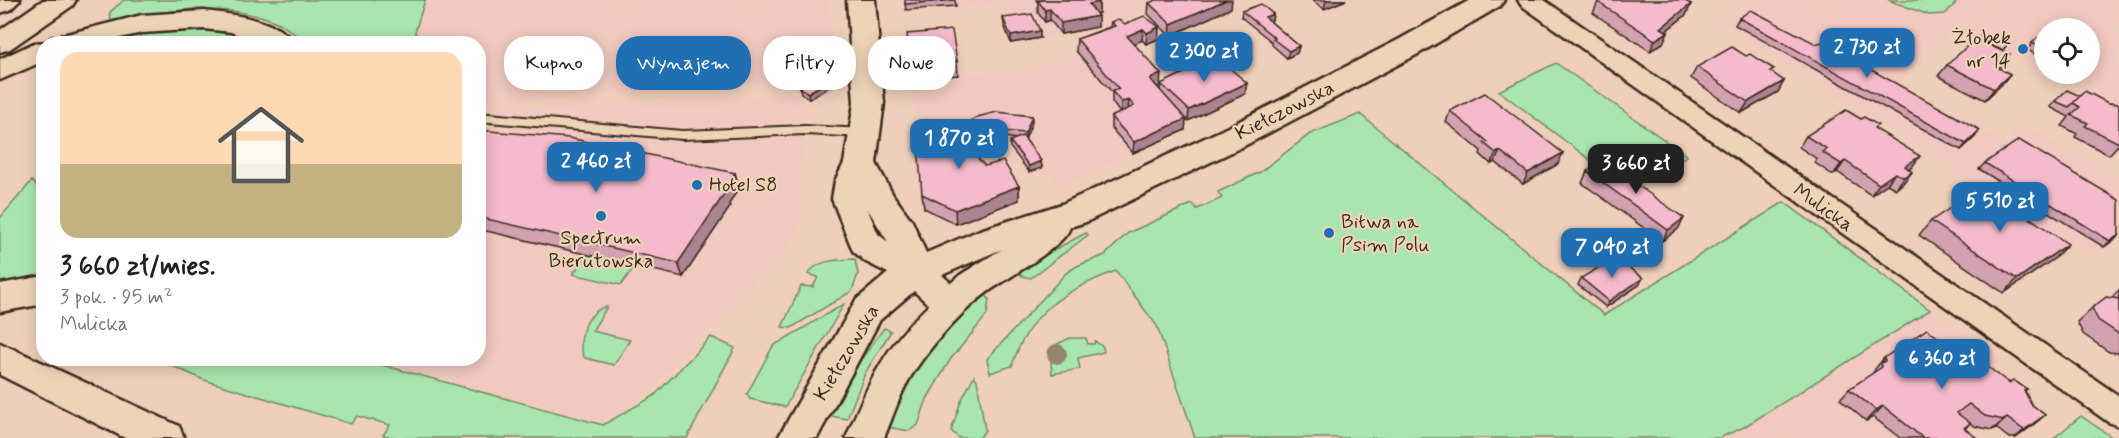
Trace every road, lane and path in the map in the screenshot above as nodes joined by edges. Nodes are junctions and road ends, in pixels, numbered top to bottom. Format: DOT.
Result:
graph roads {
  1 [pos="6,0"];
  2 [pos="62,0"];
  3 [pos="861,0"];
  4 [pos="1490,0"];
  5 [pos="1529,0"];
  6 [pos="0,4"];
  7 [pos="90,36"];
  8 [pos="268,36"];
  9 [pos="0,43"];
  10 [pos="36,54"];
  11 [pos="0,70"];
  12 [pos="486,118"];
  13 [pos="862,148"];
  14 [pos="1074,213"];
  15 [pos="916,272"];
  16 [pos="36,291"];
  17 [pos="0,298"];
  18 [pos="951,304"];
  19 [pos="0,358"];
  20 [pos="2119,413"];
  21 [pos="165,438"];
  22 [pos="797,438"];
  23 [pos="865,438"];
  1 -- 6 [label="street"];
  2 -- 9 [label="street"];
  3 -- 13 [label="street"];
  4 -- 14 [label="street, Kiełczowska"];
  5 -- 20 [label="street, Mulicka"];
  7 -- 8 [label="street"];
  10 -- 11 [label="street"];
  12 -- 13 [label="lane"];
  13 -- 15 [label="street"];
  14 -- 15 [label="street, Kiełczowska"];
  14 -- 18 [label="street, Kiełczowska"];
  15 -- 18 [label="street"];
  15 -- 22 [label="street, Kiełczowska"];
  16 -- 17 [label="street"];
  18 -- 23 [label="street, Kiełczowska"];
  19 -- 21 [label="street"];
}
